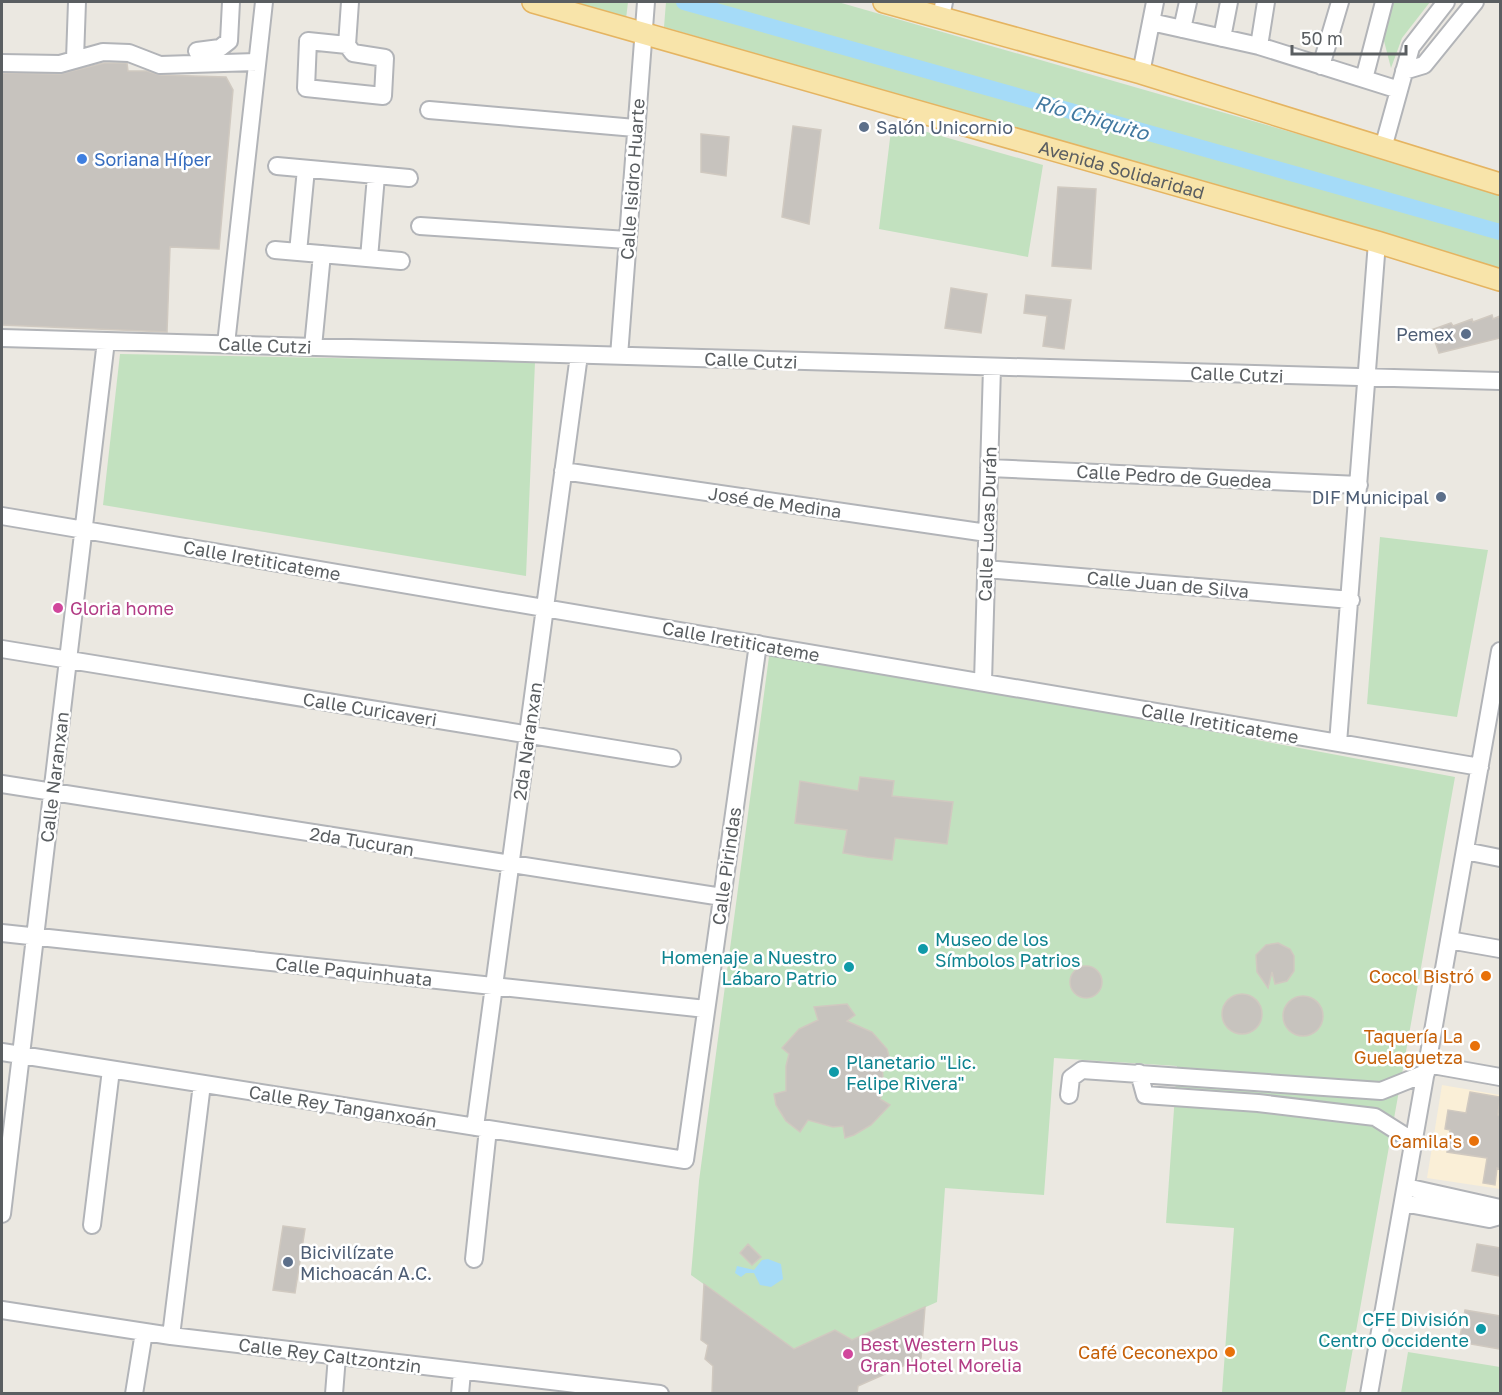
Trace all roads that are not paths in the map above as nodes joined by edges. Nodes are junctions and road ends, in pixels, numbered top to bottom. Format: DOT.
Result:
graph roads {
  1 [pos="77,2"];
  2 [pos="231,2"];
  3 [pos="264,2"];
  4 [pos="350,2"];
  5 [pos="533,2"];
  6 [pos="884,2"];
  7 [pos="1155,2"];
  8 [pos="1188,2"];
  9 [pos="1229,2"];
  10 [pos="1266,2"];
  11 [pos="1340,2"];
  12 [pos="1384,2"];
  13 [pos="1446,2"];
  14 [pos="1475,2"];
  15 [pos="646,5"];
  16 [pos="943,9"];
  17 [pos="1151,22"];
  18 [pos="1182,29"];
  19 [pos="642,32"];
  20 [pos="1222,38"];
  21 [pos="347,45"];
  22 [pos="1259,46"];
  23 [pos="197,51"];
  24 [pos="75,59"];
  25 [pos="257,62"];
  26 [pos="2,63"];
  27 [pos="1322,66"];
  28 [pos="1404,71"];
  29 [pos="1141,73"];
  30 [pos="1364,79"];
  31 [pos="1399,90"];
  32 [pos="429,110"];
  33 [pos="635,128"];
  34 [pos="1383,148"];
  35 [pos="277,166"];
  36 [pos="306,169"];
  37 [pos="376,176"];
  38 [pos="409,178"];
  39 [pos="1500,184"];
  40 [pos="420,226"];
  41 [pos="627,240"];
  42 [pos="1377,242"];
  43 [pos="275,250"];
  44 [pos="298,252"];
  45 [pos="322,254"];
  46 [pos="369,258"];
  47 [pos="401,261"];
  48 [pos="1500,280"];
  49 [pos="2,338"];
  50 [pos="106,341"];
  51 [pos="226,344"];
  52 [pos="313,347"];
  53 [pos="579,355"];
  54 [pos="619,356"];
  55 [pos="992,366"];
  56 [pos="1367,377"];
  57 [pos="1500,381"];
  58 [pos="989,468"];
  59 [pos="563,471"];
  60 [pos="1359,485"];
  61 [pos="2,516"];
  62 [pos="82,530"];
  63 [pos="987,533"];
  64 [pos="986,569"];
  65 [pos="1351,600"];
  66 [pos="545,608"];
  67 [pos="758,644"];
  68 [pos="2,649"];
  69 [pos="1500,651"];
  70 [pos="68,660"];
  71 [pos="1498,681"];
  72 [pos="983,682"];
  73 [pos="528,735"];
  74 [pos="1338,742"];
  75 [pos="672,758"];
  76 [pos="1480,767"];
  77 [pos="2,784"];
  78 [pos="52,792"];
  79 [pos="1465,851"];
  80 [pos="1500,858"];
  81 [pos="511,864"];
  82 [pos="722,897"];
  83 [pos="2,933"];
  84 [pos="34,937"];
  85 [pos="1449,940"];
  86 [pos="1500,949"];
  87 [pos="494,986"];
  88 [pos="706,1009"];
  89 [pos="2,1052"];
  90 [pos="21,1055"];
  91 [pos="1427,1068"];
  92 [pos="111,1070"];
  93 [pos="1139,1073"];
  94 [pos="1500,1077"];
  95 [pos="202,1084"];
  96 [pos="1068,1095"];
  97 [pos="482,1128"];
  98 [pos="1413,1144"];
  99 [pos="685,1160"];
  100 [pos="1404,1195"];
  101 [pos="1500,1208"];
  102 [pos="2,1214"];
  103 [pos="1500,1216"];
  104 [pos="93,1225"];
  105 [pos="474,1259"];
  106 [pos="2,1310"];
  107 [pos="144,1332"];
  108 [pos="171,1336"];
  109 [pos="337,1356"];
  110 [pos="462,1372"];
  111 [pos="134,1394"];
  112 [pos="334,1394"];
  113 [pos="460,1394"];
  114 [pos="660,1394"];
  115 [pos="1369,1394"];
  1 -- 24 [label="street"];
  2 -- 23 [label="street"];
  3 -- 25 [label="street"];
  4 -- 21 [label="street"];
  5 -- 19 [label="main road, Avenida Solidaridad"];
  6 -- 16 [label="main road"];
  7 -- 17 [label="street"];
  8 -- 18 [label="street"];
  9 -- 20 [label="street"];
  10 -- 22 [label="street"];
  11 -- 27 [label="street"];
  12 -- 30 [label="street"];
  13 -- 28 [label="street"];
  14 -- 28 [label="street"];
  15 -- 19 [label="street, Calle Isidro Huarte"];
  16 -- 29 [label="main road"];
  17 -- 18 [label="street"];
  17 -- 29 [label="street"];
  18 -- 20 [label="street"];
  19 -- 33 [label="street, Calle Isidro Huarte"];
  19 -- 42 [label="main road, Avenida Solidaridad"];
  20 -- 22 [label="street"];
  21 -- 21 [label="street"];
  22 -- 27 [label="street"];
  24 -- 25 [label="street"];
  24 -- 26 [label="street"];
  25 -- 51 [label="street"];
  27 -- 30 [label="street"];
  28 -- 31 [label="street"];
  29 -- 34 [label="main road"];
  30 -- 31 [label="street"];
  31 -- 34 [label="street"];
  32 -- 33 [label="street"];
  33 -- 41 [label="street, Calle Isidro Huarte"];
  34 -- 39 [label="main road"];
  35 -- 36 [label="street"];
  36 -- 37 [label="street"];
  36 -- 44 [label="street"];
  37 -- 38 [label="street"];
  37 -- 46 [label="street"];
  40 -- 41 [label="street"];
  41 -- 54 [label="street, Calle Isidro Huarte"];
  42 -- 48 [label="main road, Avenida Solidaridad"];
  42 -- 56 [label="street"];
  43 -- 44 [label="street"];
  44 -- 45 [label="street"];
  45 -- 46 [label="street"];
  45 -- 52 [label="street"];
  46 -- 47 [label="street"];
  49 -- 50 [label="street, Calle Cutzi"];
  50 -- 51 [label="street, Calle Cutzi"];
  50 -- 62 [label="street, Calle Naranxan"];
  51 -- 52 [label="street, Calle Cutzi"];
  52 -- 53 [label="street, Calle Cutzi"];
  53 -- 54 [label="street, Calle Cutzi"];
  53 -- 59 [label="street, 2da Naranxan"];
  54 -- 55 [label="street, Calle Cutzi"];
  55 -- 56 [label="street, Calle Cutzi"];
  55 -- 58 [label="street, Calle Lucas Durán"];
  56 -- 57 [label="street, Calle Cutzi"];
  56 -- 60 [label="street"];
  58 -- 60 [label="street, Calle Pedro de Guedea"];
  58 -- 63 [label="street, Calle Lucas Durán"];
  59 -- 63 [label="street, José de Medina"];
  59 -- 66 [label="street, 2da Naranxan"];
  60 -- 65 [label="street"];
  61 -- 62 [label="street, Calle Iretiticateme"];
  62 -- 66 [label="street, Calle Iretiticateme"];
  62 -- 70 [label="street, Calle Naranxan"];
  63 -- 64 [label="street, Calle Lucas Durán"];
  64 -- 65 [label="street, Calle Juan de Silva"];
  64 -- 72 [label="street, Calle Lucas Durán"];
  65 -- 74 [label="street"];
  66 -- 67 [label="street, Calle Iretiticateme"];
  66 -- 73 [label="street, 2da Naranxan"];
  67 -- 72 [label="street, Calle Iretiticateme"];
  67 -- 82 [label="street, Calle Pirindas"];
  68 -- 70 [label="street, Calle Curicaveri"];
  69 -- 71 [label="street"];
  70 -- 73 [label="street, Calle Curicaveri"];
  70 -- 78 [label="street, Calle Naranxan"];
  71 -- 76 [label="street"];
  72 -- 74 [label="street, Calle Iretiticateme"];
  73 -- 75 [label="street, Calle Curicaveri"];
  73 -- 81 [label="street, 2da Naranxan"];
  74 -- 76 [label="street, Calle Iretiticateme"];
  76 -- 79 [label="street"];
  77 -- 78 [label="street, 2da Tucuran"];
  78 -- 81 [label="street, 2da Tucuran"];
  78 -- 84 [label="street, Calle Naranxan"];
  79 -- 80 [label="street"];
  79 -- 85 [label="street"];
  81 -- 82 [label="street, 2da Tucuran"];
  81 -- 87 [label="street, 2da Naranxan"];
  82 -- 88 [label="street, Calle Pirindas"];
  83 -- 84 [label="street, Calle Paquinhuata"];
  84 -- 87 [label="street, Calle Paquinhuata"];
  84 -- 90 [label="street, Calle Naranxan"];
  85 -- 86 [label="street"];
  85 -- 91 [label="street"];
  87 -- 88 [label="street, Calle Paquinhuata"];
  87 -- 97 [label="street, 2da Naranxan"];
  88 -- 99 [label="street, Calle Pirindas"];
  89 -- 90 [label="street, Calle Rey Tanganxoán"];
  90 -- 92 [label="street, Calle Rey Tanganxoán"];
  90 -- 102 [label="street, Calle Naranxan"];
  91 -- 93 [label="street"];
  91 -- 94 [label="street"];
  91 -- 98 [label="street"];
  92 -- 95 [label="street, Calle Rey Tanganxoán"];
  92 -- 104 [label="street"];
  93 -- 96 [label="street"];
  93 -- 98 [label="street"];
  95 -- 97 [label="street, Calle Rey Tanganxoán"];
  95 -- 108 [label="street"];
  97 -- 99 [label="street, Calle Rey Tanganxoán"];
  97 -- 105 [label="street, 2da Naranxan"];
  98 -- 100 [label="street"];
  100 -- 101 [label="street"];
  100 -- 103 [label="street"];
  100 -- 115 [label="street"];
  106 -- 107 [label="street, Calle Rey Caltzontzin"];
  107 -- 108 [label="street, Calle Rey Caltzontzin"];
  107 -- 111 [label="street"];
  108 -- 109 [label="street, Calle Rey Caltzontzin"];
  109 -- 110 [label="street, Calle Rey Caltzontzin"];
  109 -- 112 [label="street"];
  110 -- 113 [label="street"];
  110 -- 114 [label="street, Calle Rey Caltzontzin"];
}
